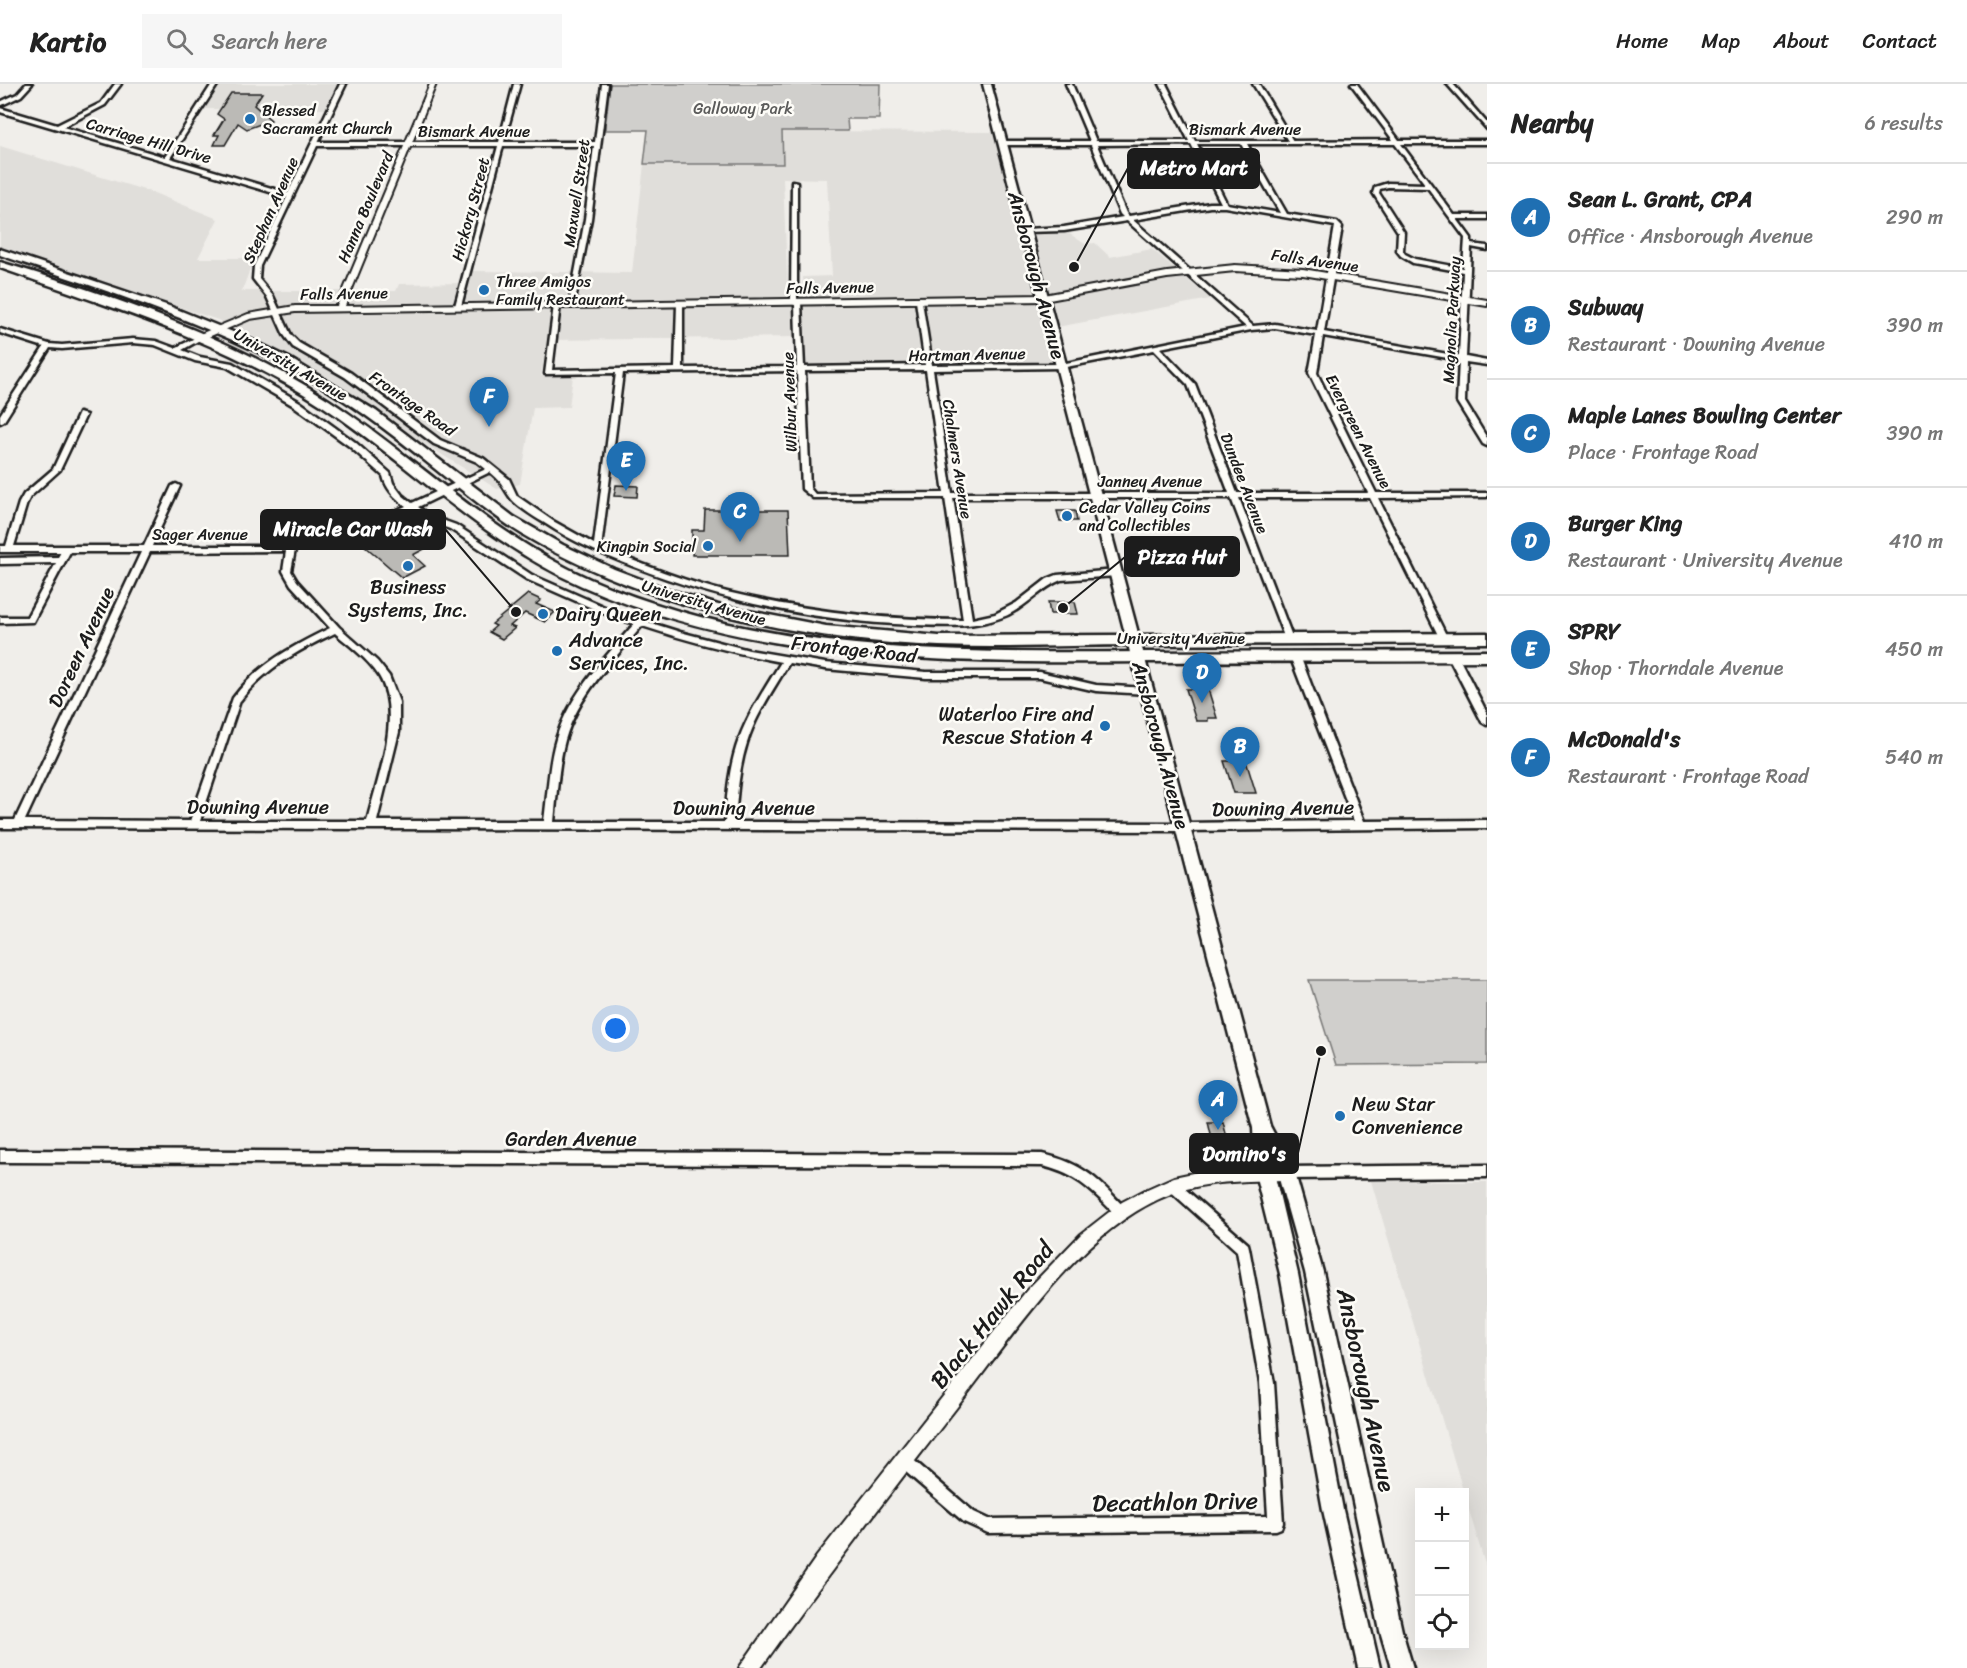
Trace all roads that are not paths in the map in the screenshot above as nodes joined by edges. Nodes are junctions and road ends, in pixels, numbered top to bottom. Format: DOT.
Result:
graph roads {
  1 [pos="28,84"];
  2 [pos="118,84"];
  3 [pos="215,84"];
  4 [pos="343,84"];
  5 [pos="433,84"];
  6 [pos="517,84"];
  7 [pos="604,84"];
  8 [pos="987,84"];
  9 [pos="1069,84"];
  10 [pos="1162,84"];
  11 [pos="1256,84"];
  12 [pos="1354,84"];
  13 [pos="1450,84"];
  14 [pos="0,104"];
  15 [pos="0,110"];
  16 [pos="58,127"];
  17 [pos="1487,127"];
  18 [pos="1397,142"];
  19 [pos="1487,142"];
  20 [pos="1193,143"];
  21 [pos="1243,143"];
  22 [pos="1292,143"];
  23 [pos="315,144"];
  24 [pos="408,144"];
  25 [pos="501,144"];
  26 [pos="596,144"];
  27 [pos="1003,144"];
  28 [pos="1094,144"];
  29 [pos="167,159"];
  30 [pos="794,182"];
  31 [pos="1430,186"];
  32 [pos="291,196"];
  33 [pos="1225,205"];
  34 [pos="1285,215"];
  35 [pos="1452,217"];
  36 [pos="1487,217"];
  37 [pos="1129,219"];
  38 [pos="1026,231"];
  39 [pos="1468,245"];
  40 [pos="1487,248"];
  41 [pos="0,252"];
  42 [pos="0,265"];
  43 [pos="1466,270"];
  44 [pos="1187,271"];
  45 [pos="1331,276"];
  46 [pos="1044,298"];
  47 [pos="1465,299"];
  48 [pos="919,301"];
  49 [pos="796,303"];
  50 [pos="1487,303"];
  51 [pos="680,304"];
  52 [pos="557,305"];
  53 [pos="572,305"];
  54 [pos="458,306"];
  55 [pos="340,308"];
  56 [pos="278,311"];
  57 [pos="219,328"];
  58 [pos="1251,328"];
  59 [pos="0,331"];
  60 [pos="1321,334"];
  61 [pos="203,336"];
  62 [pos="48,346"];
  63 [pos="1156,348"];
  64 [pos="177,350"];
  65 [pos="1463,359"];
  66 [pos="1487,363"];
  67 [pos="1061,366"];
  68 [pos="929,368"];
  69 [pos="802,370"];
  70 [pos="679,371"];
  71 [pos="620,372"];
  72 [pos="82,415"];
  73 [pos="0,421"];
  74 [pos="1487,444"];
  75 [pos="491,469"];
  76 [pos="461,484"];
  77 [pos="176,486"];
  78 [pos="445,492"];
  79 [pos="1374,495"];
  80 [pos="1487,495"];
  81 [pos="813,496"];
  82 [pos="1096,496"];
  83 [pos="1234,496"];
  84 [pos="949,497"];
  85 [pos="412,507"];
  86 [pos="291,548"];
  87 [pos="4,549"];
  88 [pos="67,549"];
  89 [pos="147,549"];
  90 [pos="597,549"];
  91 [pos="61,560"];
  92 [pos="0,561"];
  93 [pos="1116,573"];
  94 [pos="0,620"];
  95 [pos="640,623"];
  96 [pos="968,623"];
  97 [pos="336,629"];
  98 [pos="1487,638"];
  99 [pos="1289,639"];
  100 [pos="1444,639"];
  101 [pos="1133,640"];
  102 [pos="1295,656"];
  103 [pos="1453,656"];
  104 [pos="1487,656"];
  105 [pos="1138,657"];
  106 [pos="786,660"];
  107 [pos="1147,691"];
  108 [pos="1487,722"];
  109 [pos="0,824"];
  110 [pos="18,824"];
  111 [pos="194,824"];
  112 [pos="1487,824"];
  113 [pos="371,825"];
  114 [pos="549,825"];
  115 [pos="1360,825"];
  116 [pos="730,826"];
  117 [pos="1182,827"];
  118 [pos="1262,1128"];
  119 [pos="0,1156"];
  120 [pos="1487,1171"];
  121 [pos="1264,1173"];
  122 [pos="1286,1173"];
  123 [pos="1172,1185"];
  124 [pos="1122,1213"];
  125 [pos="905,1462"];
  126 [pos="749,1668"];
  127 [pos="1369,1668"];
  128 [pos="1402,1668"];
  1 -- 14 [label="street"];
  2 -- 16 [label="street"];
  3 -- 29 [label="street"];
  4 -- 23 [label="street, Stephan Avenue"];
  5 -- 24 [label="street, Hanna Boulevard"];
  6 -- 25 [label="street, Hickory Street"];
  7 -- 26 [label="street, Maxwell Street"];
  8 -- 27 [label="main road, Ansborough Avenue"];
  9 -- 28 [label="street"];
  10 -- 20 [label="street"];
  11 -- 22 [label="street"];
  12 -- 18 [label="street, Magnolia Parkway"];
  13 -- 17 [label="street"];
  15 -- 16 [label="street, Carriage Hill Drive"];
  16 -- 29 [label="street, Carriage Hill Drive"];
  18 -- 19 [label="street, Bismark Avenue"];
  18 -- 22 [label="street, Bismark Avenue"];
  18 -- 31 [label="street, Magnolia Parkway"];
  20 -- 21 [label="street, Bismark Avenue"];
  20 -- 28 [label="street, Bismark Avenue"];
  20 -- 33 [label="street"];
  21 -- 22 [label="street, Bismark Avenue"];
  21 -- 34 [label="street"];
  23 -- 24 [label="street, Bismark Avenue"];
  23 -- 32 [label="street, Stephan Avenue"];
  24 -- 25 [label="street, Bismark Avenue"];
  24 -- 55 [label="street, Hanna Boulevard"];
  25 -- 26 [label="street, Bismark Avenue"];
  25 -- 54 [label="street, Hickory Street"];
  26 -- 53 [label="street, Maxwell Street"];
  27 -- 28 [label="street, Bismark Avenue"];
  27 -- 38 [label="main road, Ansborough Avenue"];
  28 -- 37 [label="street"];
  29 -- 32 [label="street, Carriage Hill Drive"];
  30 -- 49 [label="street, Wilbur Avenue"];
  31 -- 35 [label="street, Magnolia Parkway"];
  31 -- 43 [label="street"];
  32 -- 56 [label="street, Stephan Avenue"];
  33 -- 34 [label="street"];
  33 -- 37 [label="street"];
  34 -- 45 [label="street, Evergreen Avenue"];
  35 -- 36 [label="street"];
  35 -- 39 [label="street, Magnolia Parkway"];
  37 -- 38 [label="street"];
  37 -- 44 [label="street"];
  38 -- 46 [label="main road, Ansborough Avenue"];
  39 -- 40 [label="street"];
  39 -- 43 [label="street, Magnolia Parkway"];
  41 -- 57 [label="main road, University Avenue"];
  42 -- 61 [label="main road, University Avenue"];
  43 -- 47 [label="street, Magnolia Parkway"];
  44 -- 45 [label="street, Falls Avenue"];
  44 -- 46 [label="street, Falls Avenue"];
  44 -- 58 [label="street"];
  45 -- 47 [label="street, Falls Avenue"];
  45 -- 60 [label="street, Evergreen Avenue"];
  46 -- 48 [label="street, Falls Avenue"];
  46 -- 67 [label="main road, Ansborough Avenue"];
  47 -- 50 [label="street, Falls Avenue"];
  47 -- 65 [label="street, Magnolia Parkway"];
  48 -- 49 [label="street, Falls Avenue"];
  48 -- 68 [label="street, Chalmers Avenue"];
  49 -- 51 [label="street, Falls Avenue"];
  49 -- 69 [label="street, Wilbur Avenue"];
  51 -- 53 [label="street, Falls Avenue"];
  51 -- 70 [label="street"];
  52 -- 53 [label="street, Falls Avenue"];
  52 -- 54 [label="street, Falls Avenue"];
  52 -- 71 [label="street, Hartman Avenue"];
  54 -- 55 [label="street, Falls Avenue"];
  55 -- 56 [label="street, Falls Avenue"];
  56 -- 57 [label="street, Falls Avenue"];
  56 -- 75 [label="street, Frontage Road"];
  57 -- 61 [label="street, Falls Avenue"];
  57 -- 76 [label="main road, University Avenue"];
  58 -- 60 [label="street, Hartman Avenue"];
  58 -- 63 [label="street, Hartman Avenue"];
  59 -- 62 [label="street, Frontage Road"];
  60 -- 65 [label="street, Hartman Avenue"];
  60 -- 79 [label="street, Evergreen Avenue"];
  61 -- 64 [label="street, Falls Avenue"];
  61 -- 78 [label="main road, University Avenue"];
  62 -- 64 [label="street, Frontage Road"];
  62 -- 73 [label="street"];
  63 -- 67 [label="street, Hartman Avenue"];
  63 -- 83 [label="street, Dundee Avenue"];
  64 -- 85 [label="street, Frontage Road"];
  65 -- 66 [label="street, Hartman Avenue"];
  65 -- 74 [label="street, Magnolia Parkway"];
  67 -- 68 [label="street, Hartman Avenue"];
  67 -- 82 [label="main road, Ansborough Avenue"];
  68 -- 69 [label="street, Hartman Avenue"];
  68 -- 84 [label="street, Chalmers Avenue"];
  69 -- 70 [label="street, Hartman Avenue"];
  69 -- 81 [label="street, Wilbur Avenue"];
  70 -- 71 [label="street, Hartman Avenue"];
  71 -- 90 [label="street"];
  72 -- 87 [label="street"];
  75 -- 76 [label="street, Sager Avenue"];
  75 -- 90 [label="street, Frontage Road"];
  76 -- 78 [label="street, Sager Avenue"];
  76 -- 101 [label="main road, University Avenue"];
  77 -- 89 [label="street, Doreen Avenue"];
  78 -- 85 [label="street, Sager Avenue"];
  78 -- 105 [label="main road, University Avenue"];
  79 -- 80 [label="street, Janney Avenue"];
  79 -- 83 [label="street, Janney Avenue"];
  79 -- 100 [label="street, Evergreen Avenue"];
  81 -- 84 [label="street, Janney Avenue"];
  82 -- 83 [label="street, Janney Avenue"];
  82 -- 84 [label="street, Janney Avenue"];
  82 -- 93 [label="main road, Ansborough Avenue"];
  83 -- 99 [label="street, Dundee Avenue"];
  84 -- 96 [label="street, Chalmers Avenue"];
  85 -- 86 [label="street, Sager Avenue"];
  85 -- 95 [label="street, Frontage Road"];
  86 -- 89 [label="street, Sager Avenue"];
  86 -- 97 [label="street"];
  87 -- 88 [label="street, Sager Avenue"];
  88 -- 89 [label="street, Sager Avenue"];
  88 -- 91 [label="street"];
  89 -- 110 [label="street, Doreen Avenue"];
  90 -- 96 [label="street, Frontage Road"];
  91 -- 92 [label="street"];
  91 -- 94 [label="street"];
  93 -- 96 [label="street, Frontage Road"];
  93 -- 101 [label="main road, Ansborough Avenue"];
  95 -- 106 [label="street, Frontage Road"];
  95 -- 114 [label="street"];
  97 -- 111 [label="street"];
  97 -- 113 [label="street"];
  98 -- 100 [label="main road, University Avenue"];
  99 -- 100 [label="main road, University Avenue"];
  99 -- 101 [label="main road, University Avenue"];
  101 -- 105 [label="main road, Ansborough Avenue"];
  102 -- 103 [label="main road, University Avenue"];
  102 -- 105 [label="main road, University Avenue"];
  102 -- 115 [label="street"];
  103 -- 104 [label="main road, University Avenue"];
  103 -- 108 [label="street"];
  105 -- 107 [label="main road, Ansborough Avenue"];
  106 -- 107 [label="street, Frontage Road"];
  106 -- 116 [label="street"];
  107 -- 117 [label="main road, Ansborough Avenue"];
  109 -- 110 [label="street, Downing Avenue"];
  110 -- 111 [label="street, Downing Avenue"];
  111 -- 113 [label="street, Downing Avenue"];
  112 -- 115 [label="street, Downing Avenue"];
  113 -- 114 [label="street, Downing Avenue"];
  114 -- 116 [label="street, Downing Avenue"];
  115 -- 117 [label="street, Downing Avenue"];
  116 -- 117 [label="street, Downing Avenue"];
  117 -- 118 [label="main road, Ansborough Avenue"];
  118 -- 121 [label="main road, Ansborough Avenue"];
  118 -- 122 [label="main road, Ansborough Avenue"];
  119 -- 124 [label="street, Garden Avenue"];
  120 -- 122 [label="street, Black Hawk Road"];
  121 -- 122 [label="street, Black Hawk Road"];
  121 -- 123 [label="street, Black Hawk Road"];
  121 -- 127 [label="main road, Ansborough Avenue"];
  122 -- 128 [label="main road, Ansborough Avenue"];
  123 -- 124 [label="street, Black Hawk Road"];
  123 -- 125 [label="street, Decathlon Drive"];
  124 -- 125 [label="street, Black Hawk Road"];
  125 -- 126 [label="street, Black Hawk Road"];
}
